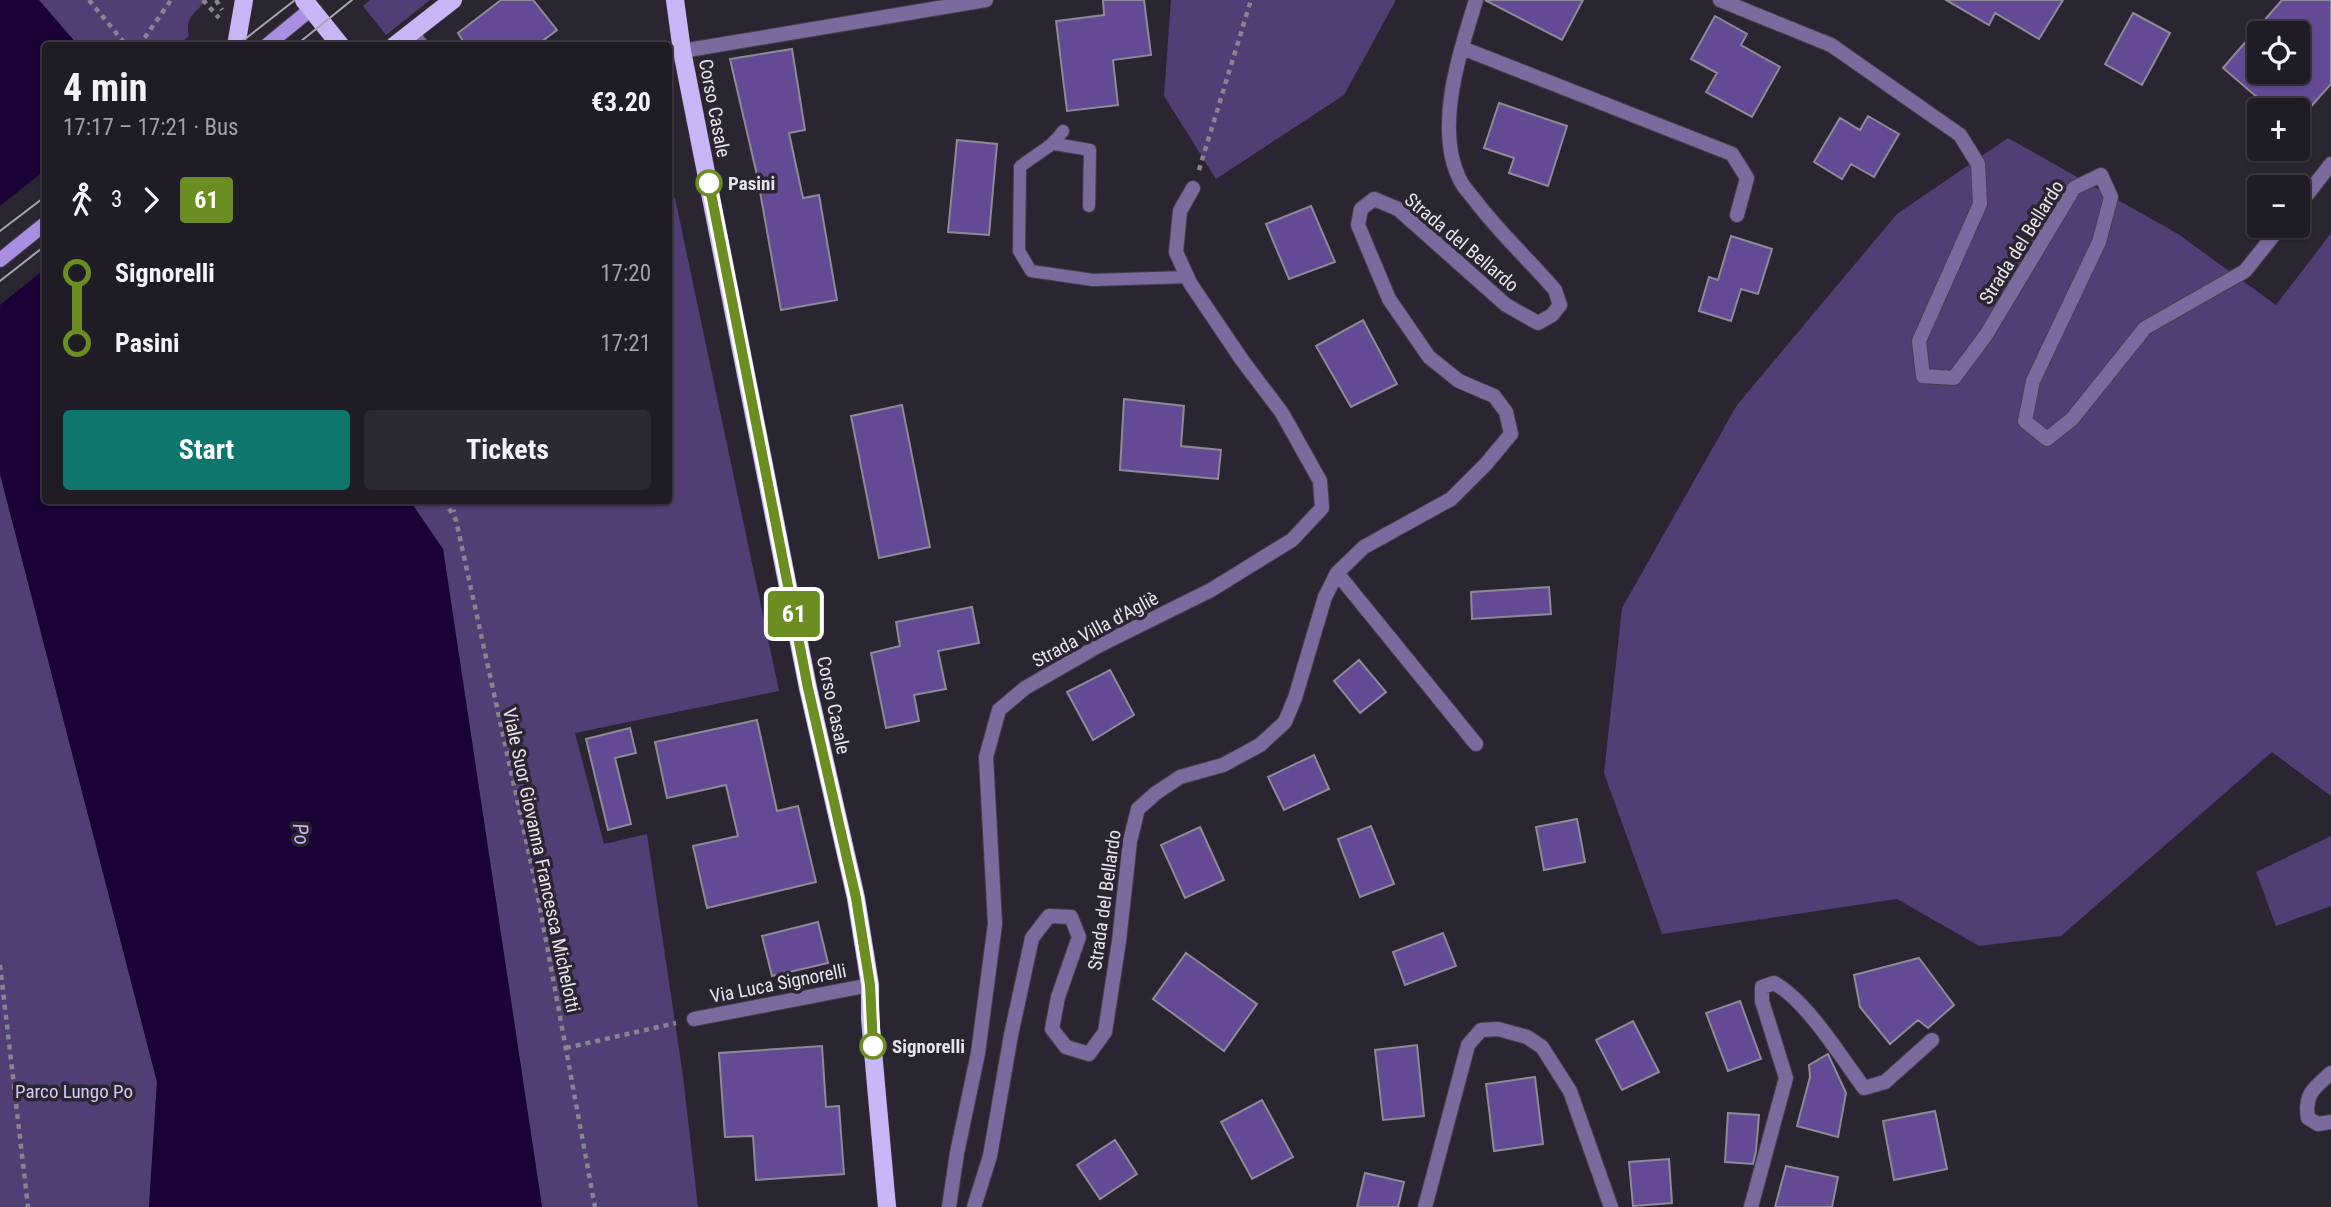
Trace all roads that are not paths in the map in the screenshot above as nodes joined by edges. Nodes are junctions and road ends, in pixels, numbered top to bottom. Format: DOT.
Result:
graph roads {
  1 [pos="244,0"];
  2 [pos="453,0"];
  3 [pos="675,0"];
  4 [pos="986,0"];
  5 [pos="1476,0"];
  6 [pos="1720,0"];
  7 [pos="313,3"];
  8 [pos="417,38"];
  9 [pos="237,42"];
  10 [pos="271,42"];
  11 [pos="338,42"];
  12 [pos="1462,48"];
  13 [pos="682,51"];
  14 [pos="1063,131"];
  15 [pos="1055,144"];
  16 [pos="2331,164"];
  17 [pos="1193,188"];
  18 [pos="2310,190"];
  19 [pos="1089,206"];
  20 [pos="1737,215"];
  21 [pos="42,226"];
  22 [pos="2271,238"];
  23 [pos="0,260"];
  24 [pos="1188,277"];
  25 [pos="1337,573"];
  26 [pos="1476,744"];
  27 [pos="870,985"];
  28 [pos="694,1019"];
  29 [pos="1933,1040"];
  30 [pos="2331,1073"];
  31 [pos="2331,1122"];
  32 [pos="887,1207"];
  33 [pos="949,1207"];
  34 [pos="974,1207"];
  35 [pos="1425,1207"];
  36 [pos="1611,1207"];
  37 [pos="1751,1207"];
  1 -- 9 [label="main road"];
  2 -- 8 [label="main road"];
  3 -- 13 [label="main road, Corso Casale"];
  4 -- 13 [label="street, Corso Casale"];
  5 -- 12 [label="street, Strada del Bellardo"];
  6 -- 22 [label="street, Strada del Bellardo"];
  7 -- 10 [label="main road"];
  7 -- 11 [label="main road"];
  12 -- 20 [label="street"];
  12 -- 25 [label="street, Strada del Bellardo"];
  13 -- 27 [label="main road, Corso Casale"];
  14 -- 15 [label="lane"];
  15 -- 19 [label="lane"];
  15 -- 24 [label="lane"];
  16 -- 18 [label="street"];
  17 -- 24 [label="street, Strada Villa d'Agliè"];
  21 -- 23 [label="main road"];
  24 -- 33 [label="street, Strada Villa d'Agliè"];
  25 -- 26 [label="street"];
  25 -- 34 [label="street, Strada del Bellardo"];
  27 -- 28 [label="street, Via Luca Signorelli"];
  27 -- 32 [label="main road, Corso Casale"];
  29 -- 37 [label="street"];
  30 -- 31 [label="street"];
  35 -- 36 [label="street"];
}
